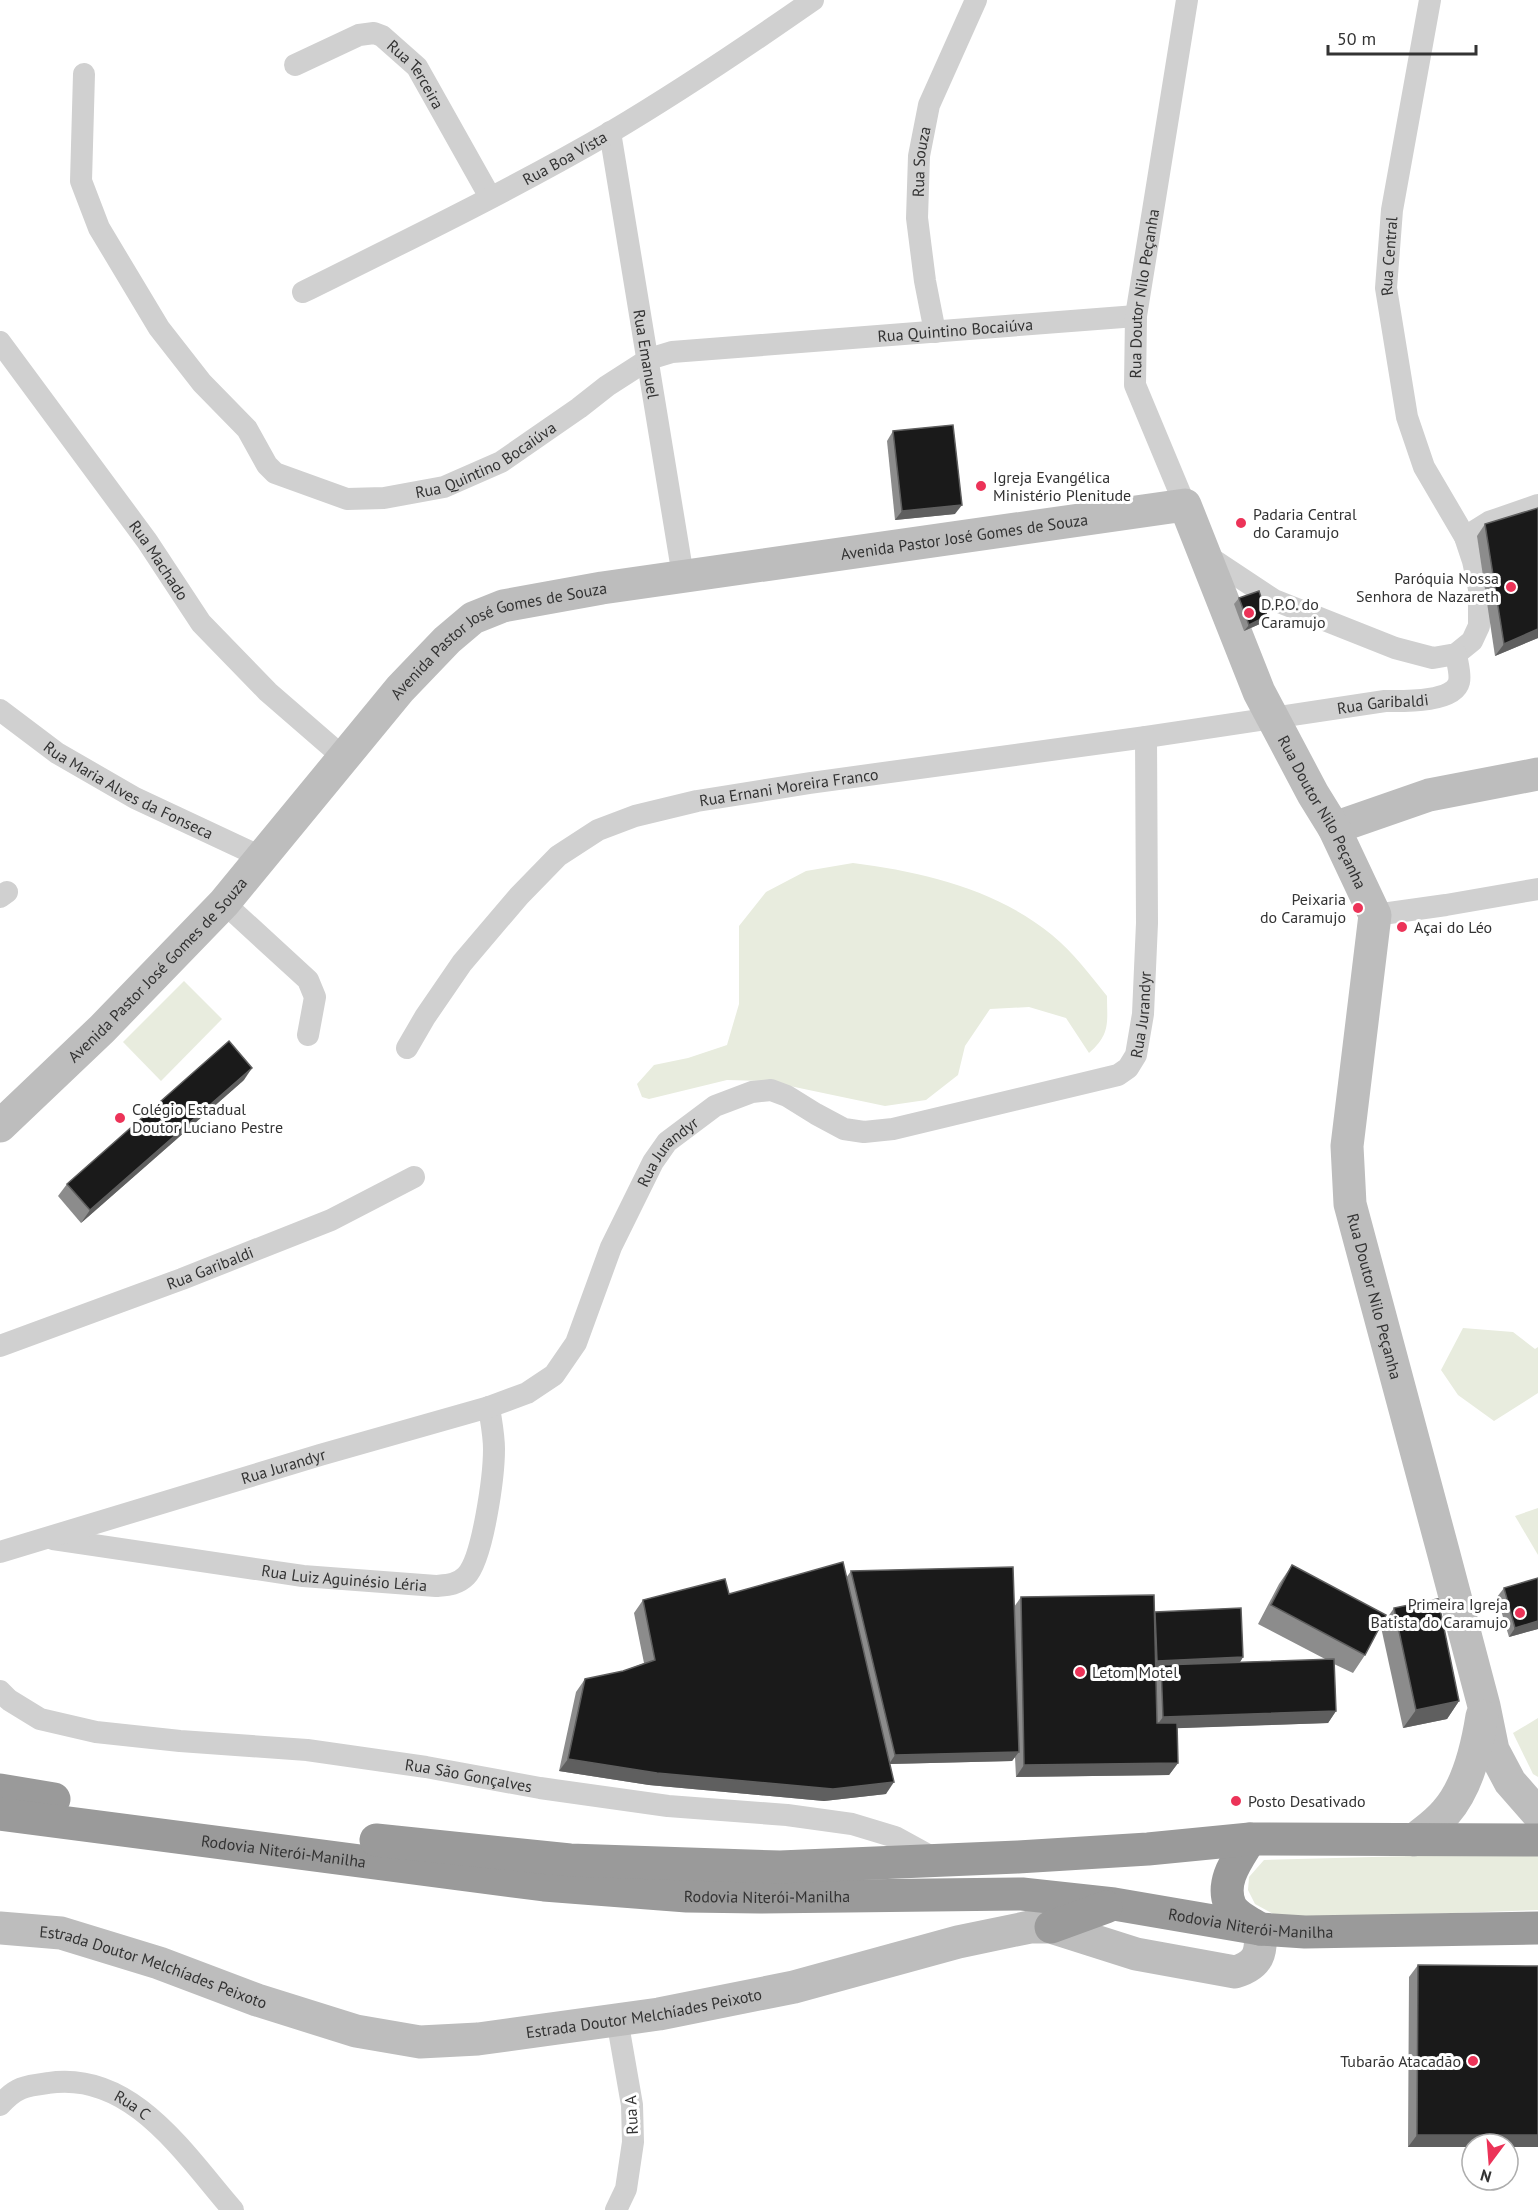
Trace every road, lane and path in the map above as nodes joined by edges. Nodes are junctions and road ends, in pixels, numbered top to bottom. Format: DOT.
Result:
graph roads {
  1 [pos="813,0"];
  2 [pos="976,0"];
  3 [pos="1187,0"];
  4 [pos="1430,0"];
  5 [pos="295,65"];
  6 [pos="84,74"];
  7 [pos="610,132"];
  8 [pos="490,197"];
  9 [pos="303,292"];
  10 [pos="1136,316"];
  11 [pos="935,332"];
  12 [pos="0,342"];
  13 [pos="649,359"];
  14 [pos="1185,505"];
  15 [pos="1538,505"];
  16 [pos="1465,537"];
  17 [pos="1206,555"];
  18 [pos="683,576"];
  19 [pos="1456,654"];
  20 [pos="0,710"];
  21 [pos="1272,718"];
  22 [pos="1146,737"];
  23 [pos="343,757"];
  24 [pos="1538,774"];
  25 [pos="1334,828"];
  26 [pos="263,858"];
  27 [pos="1538,889"];
  28 [pos="224,903"];
  29 [pos="1375,915"];
  30 [pos="308,1035"];
  31 [pos="407,1048"];
  32 [pos="0,1126"];
  33 [pos="414,1178"];
  34 [pos="0,1346"];
  35 [pos="489,1407"];
  36 [pos="48,1538"];
  37 [pos="0,1552"];
  38 [pos="0,1691"];
  39 [pos="1484,1706"];
  40 [pos="0,1790"];
  41 [pos="1535,1808"];
  42 [pos="0,1814"];
  43 [pos="1250,1839"];
  44 [pos="1414,1840"];
  45 [pos="1538,1840"];
  46 [pos="939,1861"];
  47 [pos="1114,1904"];
  48 [pos="1051,1927"];
  49 [pos="0,1928"];
  50 [pos="1538,1928"];
  51 [pos="1260,1929"];
  52 [pos="617,2019"];
  53 [pos="0,2105"];
  54 [pos="233,2210"];
  55 [pos="616,2210"];
  1 -- 7 [label="street, Rua Boa Vista"];
  2 -- 11 [label="street, Rua Souza"];
  3 -- 10 [label="street, Rua Doutor Nilo Peçanha"];
  4 -- 16 [label="street, Rua Central"];
  5 -- 8 [label="street, Rua Terceira"];
  6 -- 13 [label="street, Rua Quintino Bocaiúva"];
  7 -- 8 [label="street, Rua Boa Vista"];
  7 -- 13 [label="street, Rua Emanuel"];
  8 -- 9 [label="street, Rua Boa Vista"];
  10 -- 11 [label="street, Rua Quintino Bocaiúva"];
  10 -- 14 [label="street, Rua Doutor Nilo Peçanha"];
  11 -- 13 [label="street, Rua Quintino Bocaiúva"];
  12 -- 23 [label="street, Rua Machado"];
  13 -- 18 [label="street, Rua Emanuel"];
  14 -- 17 [label="street, Rua Doutor Nilo Peçanha"];
  14 -- 18 [label="street, Avenida Pastor José Gomes de Souza"];
  15 -- 16 [label="street"];
  16 -- 19 [label="street, Rua Central"];
  17 -- 19 [label="street"];
  17 -- 21 [label="street, Rua Doutor Nilo Peçanha"];
  18 -- 23 [label="street, Avenida Pastor José Gomes de Souza"];
  19 -- 21 [label="street, Rua Garibaldi"];
  20 -- 26 [label="street, Rua Maria Alves da Fonseca"];
  21 -- 22 [label="street, Rua Ernani Moreira Franco"];
  21 -- 25 [label="street, Rua Doutor Nilo Peçanha"];
  22 -- 31 [label="street, Rua Ernani Moreira Franco"];
  22 -- 35 [label="street, Rua Jurandyr"];
  23 -- 26 [label="street, Avenida Pastor José Gomes de Souza"];
  24 -- 25 [label="street"];
  25 -- 29 [label="street, Rua Doutor Nilo Peçanha"];
  26 -- 28 [label="street, Avenida Pastor José Gomes de Souza"];
  27 -- 29 [label="street"];
  28 -- 30 [label="street"];
  28 -- 32 [label="street, Avenida Pastor José Gomes de Souza"];
  29 -- 39 [label="street, Rua Doutor Nilo Peçanha"];
  33 -- 34 [label="street, Rua Garibaldi"];
  35 -- 36 [label="street, Rua Jurandyr"];
  35 -- 36 [label="street, Rua Luiz Aguinésio Léria"];
  36 -- 37 [label="street, Rua Jurandyr"];
  38 -- 46 [label="street, Rua São Gonçalves"];
  39 -- 41 [label="street, Rua Doutor Nilo Peçanha"];
  39 -- 44 [label="street, Rua Doutor Nilo Peçanha"];
  40 -- 46 [label="highway, Rodovia Niterói-Manilha"];
  42 -- 47 [label="highway, Rodovia Niterói-Manilha"];
  43 -- 44 [label="highway, Rodovia Niterói-Manilha"];
  43 -- 46 [label="highway, Rodovia Niterói-Manilha"];
  43 -- 51 [label="highway"];
  44 -- 45 [label="highway, Rodovia Niterói-Manilha"];
  47 -- 48 [label="highway"];
  47 -- 51 [label="highway, Rodovia Niterói-Manilha"];
  48 -- 51 [label="street, Estrada Doutor Melchíades Peixoto"];
  48 -- 52 [label="street, Estrada Doutor Melchíades Peixoto"];
  49 -- 52 [label="street, Estrada Doutor Melchíades Peixoto"];
  50 -- 51 [label="highway, Rodovia Niterói-Manilha"];
  52 -- 55 [label="street, Rua A"];
  53 -- 54 [label="street, Rua C"];
}
